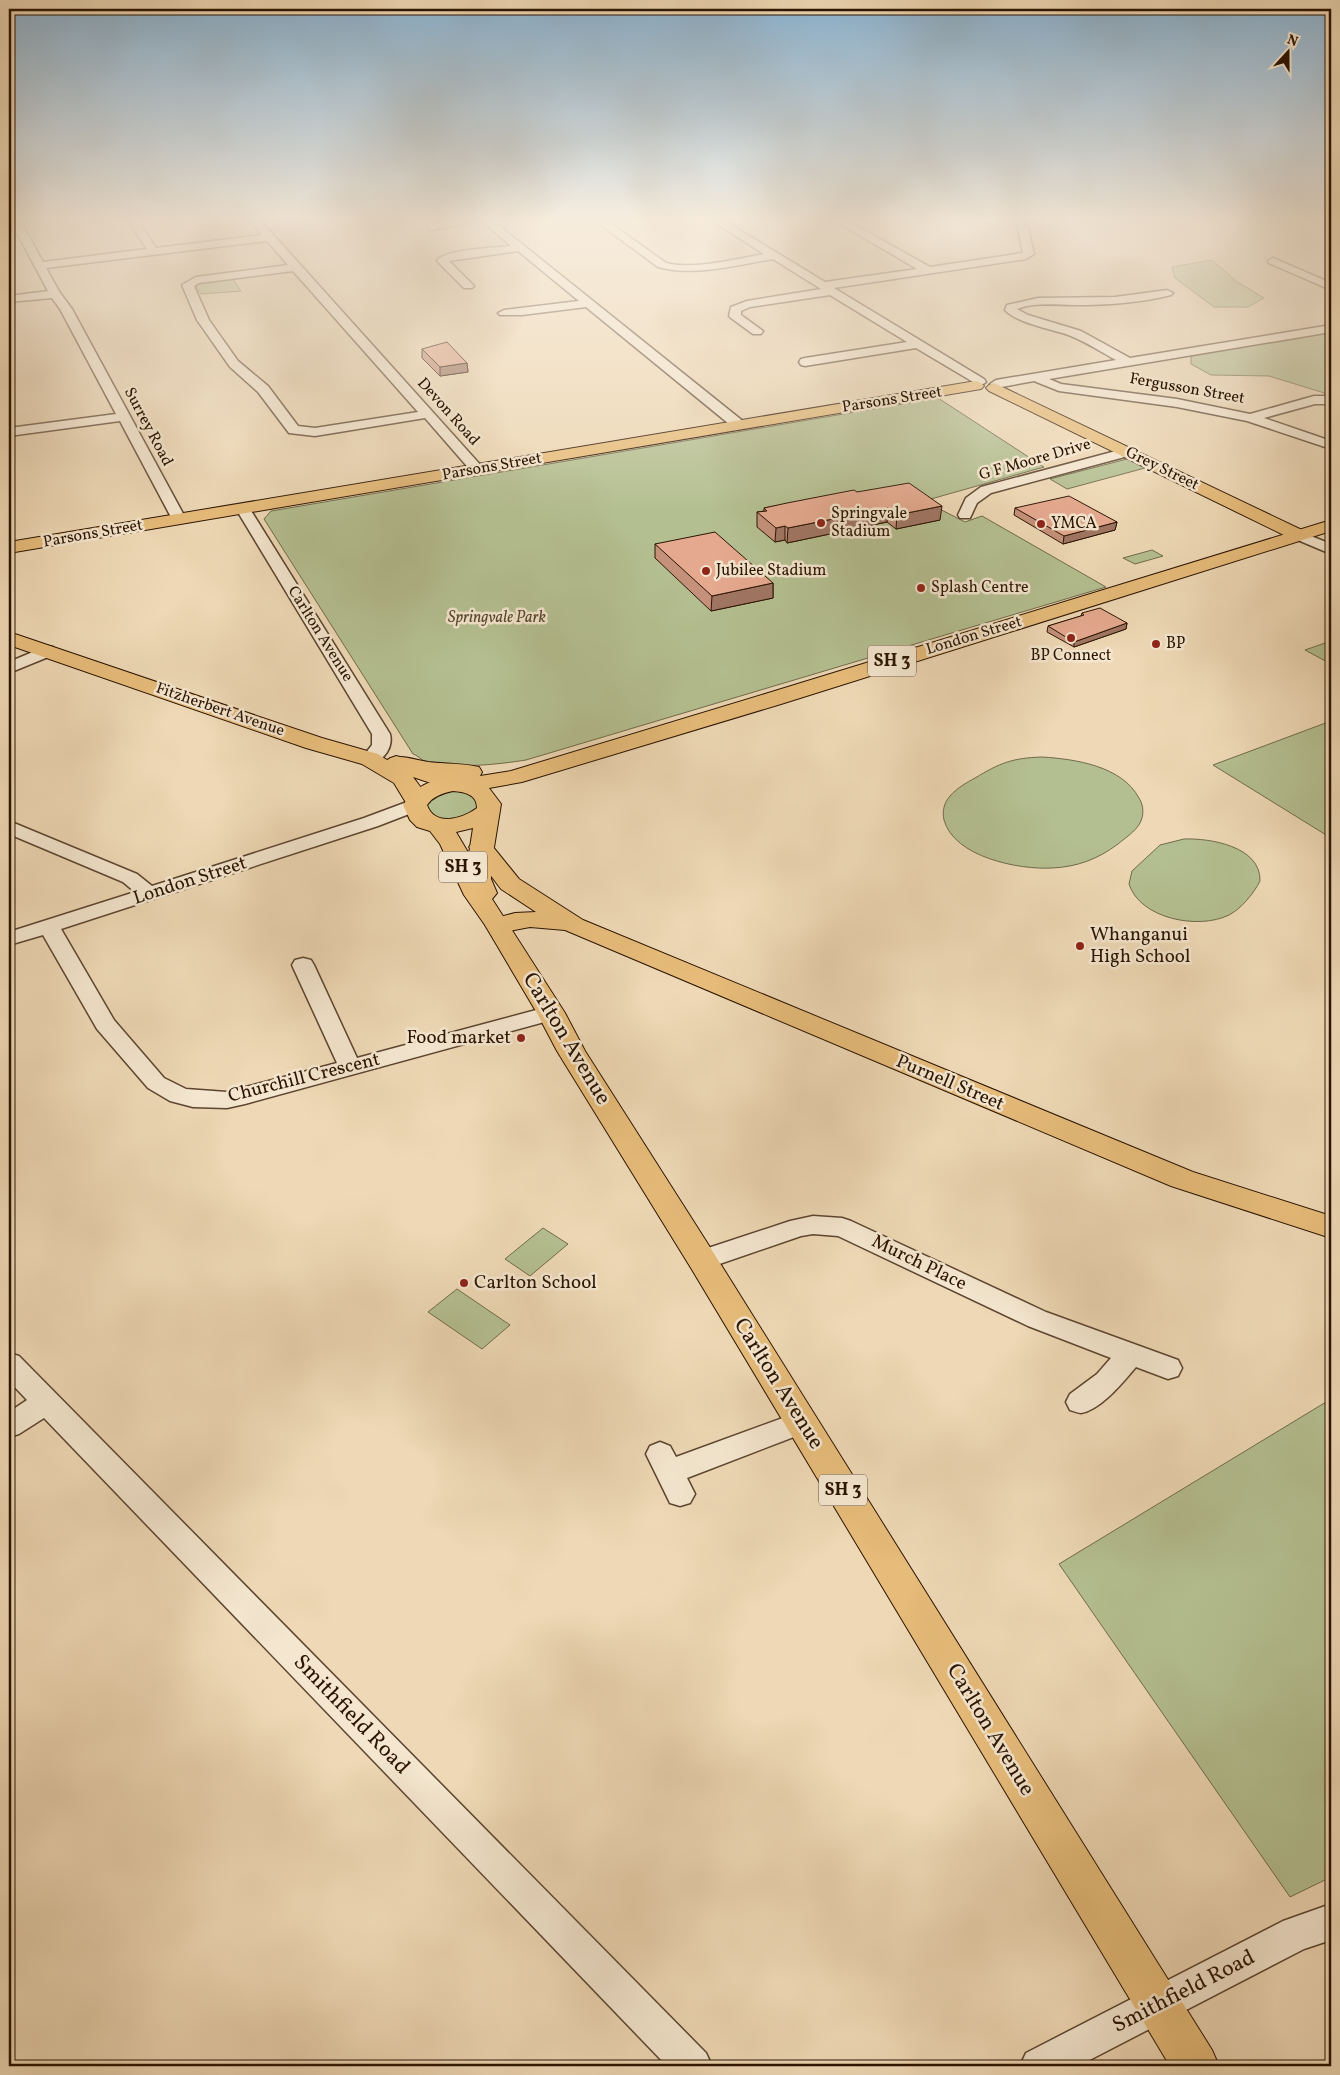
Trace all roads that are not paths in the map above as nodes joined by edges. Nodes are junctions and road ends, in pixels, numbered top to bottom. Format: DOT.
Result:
graph roads {
  1 [pos="70,317"];
  2 [pos="202,317"];
  3 [pos="341,317"];
  4 [pos="606,317"];
  5 [pos="736,317"];
  6 [pos="873,317"];
  7 [pos="1024,317"];
  8 [pos="1331,328"];
  9 [pos="757,331"];
  10 [pos="917,344"];
  11 [pos="805,362"];
  12 [pos="1128,362"];
  13 [pos="1035,378"];
  14 [pos="986,385"];
  15 [pos="1331,400"];
  16 [pos="428,414"];
  17 [pos="123,417"];
  18 [pos="1250,418"];
  19 [pos="738,425"];
  20 [pos="9,432"];
  21 [pos="1331,445"];
  22 [pos="1126,452"];
  23 [pos="477,469"];
  24 [pos="243,509"];
  25 [pos="965,515"];
  26 [pos="179,519"];
  27 [pos="1331,525"];
  28 [pos="1298,535"];
  29 [pos="9,548"];
  30 [pos="1331,550"];
  31 [pos="9,638"];
  32 [pos="47,651"];
  33 [pos="9,668"];
  34 [pos="370,759"];
  35 [pos="398,763"];
  36 [pos="559,763"];
  37 [pos="460,785"];
  38 [pos="416,803"];
  39 [pos="488,807"];
  40 [pos="371,822"];
  41 [pos="435,824"];
  42 [pos="9,827"];
  43 [pos="481,847"];
  44 [pos="149,894"];
  45 [pos="492,916"];
  46 [pos="574,925"];
  47 [pos="49,926"];
  48 [pos="9,939"];
  49 [pos="303,965"];
  50 [pos="551,1013"];
  51 [pos="350,1067"];
  52 [pos="1331,1226"];
  53 [pos="702,1260"];
  54 [pos="1130,1355"];
  55 [pos="9,1364"];
  56 [pos="1168,1368"];
  57 [pos="46,1402"];
  58 [pos="1080,1402"];
  59 [pos="802,1422"];
  60 [pos="9,1426"];
  61 [pos="670,1473"];
  62 [pos="1331,1922"];
  63 [pos="1159,2006"];
  64 [pos="693,2066"];
  65 [pos="1039,2066"];
  66 [pos="1196,2066"];
  1 -- 17 [label="street, Surrey Road"];
  2 -- 16 [label="street"];
  3 -- 16 [label="street, Devon Road"];
  4 -- 19 [label="street"];
  5 -- 9 [label="street"];
  6 -- 10 [label="street"];
  7 -- 12 [label="street"];
  8 -- 12 [label="street, Parsons Street"];
  10 -- 11 [label="street"];
  10 -- 14 [label="street"];
  12 -- 13 [label="street, Parsons Street"];
  13 -- 14 [label="street, Parsons Street"];
  13 -- 18 [label="street, Fergusson Street"];
  14 -- 19 [label="main road, Parsons Street"];
  14 -- 22 [label="main road, Grey Street"];
  15 -- 18 [label="street"];
  16 -- 23 [label="street, Devon Road"];
  17 -- 20 [label="street"];
  17 -- 26 [label="street, Surrey Road"];
  18 -- 21 [label="street, Fergusson Street"];
  19 -- 23 [label="main road, Parsons Street"];
  22 -- 25 [label="street, G F Moore Drive"];
  22 -- 28 [label="main road, Grey Street"];
  23 -- 24 [label="main road, Parsons Street"];
  24 -- 26 [label="main road, Parsons Street"];
  24 -- 34 [label="street, Carlton Avenue"];
  26 -- 29 [label="main road, Parsons Street"];
  27 -- 28 [label="main road, London Street / SH 3"];
  28 -- 30 [label="street, Grey Street"];
  28 -- 36 [label="main road, London Street / SH 3"];
  31 -- 32 [label="main road, Fitzherbert Avenue"];
  32 -- 33 [label="street"];
  32 -- 34 [label="main road, Fitzherbert Avenue"];
  34 -- 35 [label="main road"];
  34 -- 38 [label="main road, Fitzherbert Avenue"];
  35 -- 36 [label="main road"];
  35 -- 37 [label="main road"];
  36 -- 37 [label="main road, London Street / SH 3"];
  36 -- 39 [label="main road, London Street / SH 3"];
  37 -- 38 [label="main road, SH 3"];
  37 -- 39 [label="main road"];
  38 -- 40 [label="street, London Street"];
  38 -- 41 [label="main road, SH 3"];
  39 -- 41 [label="main road, SH 3"];
  39 -- 43 [label="main road, Carlton Avenue / SH 3"];
  40 -- 41 [label="street, London Street"];
  40 -- 44 [label="street, London Street"];
  41 -- 45 [label="main road, Carlton Avenue / SH 3"];
  42 -- 44 [label="street"];
  43 -- 45 [label="main road, Carlton Avenue / SH 3"];
  43 -- 46 [label="main road, Purnell Street"];
  44 -- 47 [label="street, London Street"];
  45 -- 46 [label="main road, Purnell Street"];
  45 -- 50 [label="main road, Carlton Avenue / SH 3"];
  46 -- 52 [label="main road, Purnell Street"];
  47 -- 48 [label="street, London Street"];
  47 -- 51 [label="street, Churchill Crescent"];
  49 -- 51 [label="street"];
  50 -- 51 [label="street, Churchill Crescent"];
  50 -- 53 [label="main road, Carlton Avenue / SH 3"];
  53 -- 54 [label="street, Murch Place"];
  53 -- 59 [label="main road, Carlton Avenue / SH 3"];
  54 -- 56 [label="street, Murch Place"];
  54 -- 58 [label="street"];
  55 -- 57 [label="street, Smithfield Road"];
  57 -- 60 [label="street"];
  57 -- 64 [label="street, Smithfield Road"];
  59 -- 61 [label="street"];
  59 -- 63 [label="main road, Carlton Avenue / SH 3"];
  62 -- 63 [label="street, Smithfield Road"];
  63 -- 65 [label="street, Smithfield Road"];
  63 -- 66 [label="main road, Carlton Avenue / SH 3"];
}
